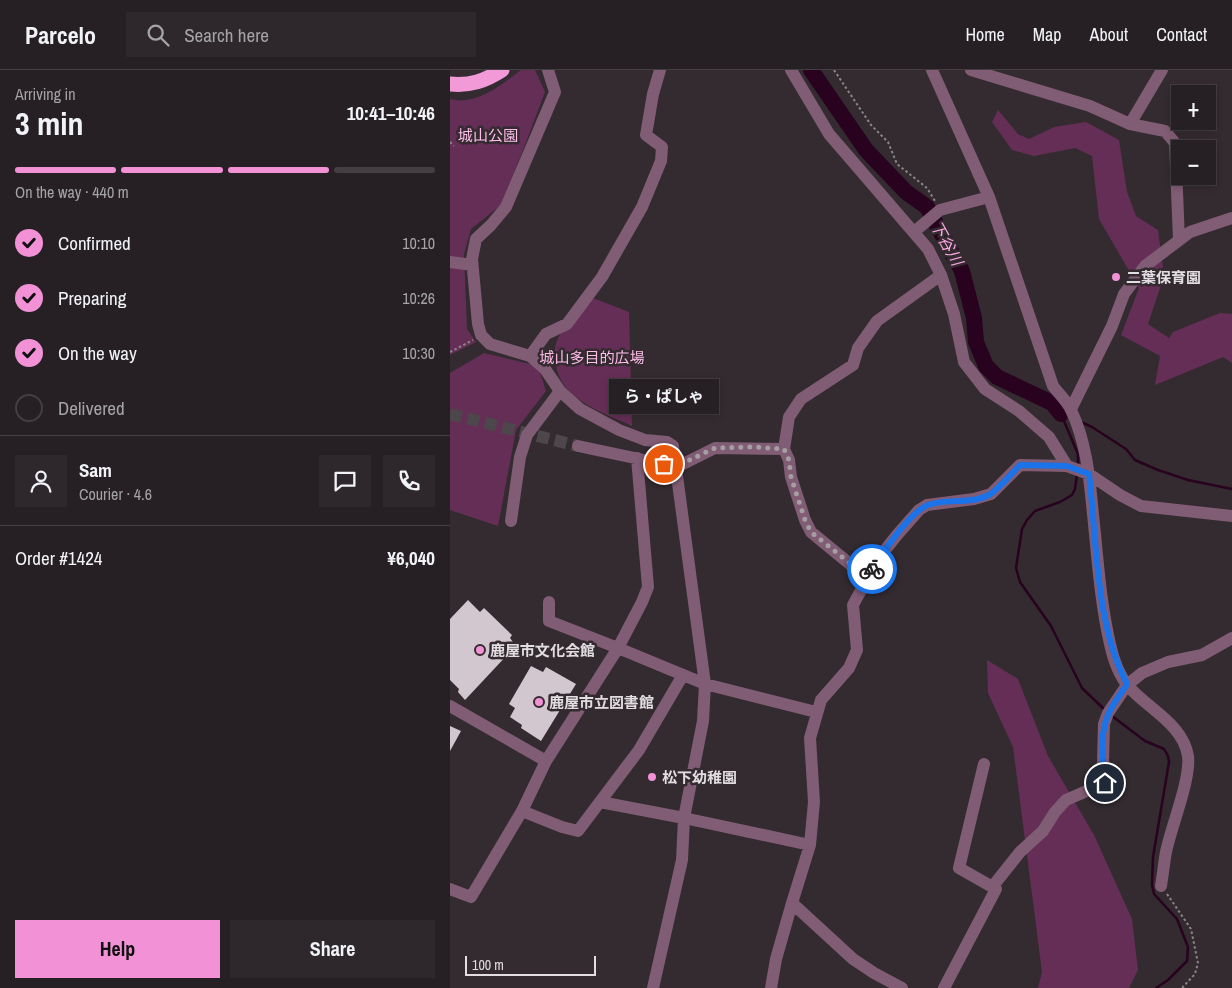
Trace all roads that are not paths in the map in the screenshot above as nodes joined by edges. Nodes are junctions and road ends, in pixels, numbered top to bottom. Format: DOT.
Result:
graph roads {
  1 [pos="502,70"];
  2 [pos="548,70"];
  3 [pos="660,70"];
  4 [pos="791,70"];
  5 [pos="932,70"];
  6 [pos="971,70"];
  7 [pos="1162,70"];
  8 [pos="450,84"];
  9 [pos="1130,124"];
  10 [pos="989,197"];
  11 [pos="1232,218"];
  12 [pos="914,232"];
  13 [pos="1179,240"];
  14 [pos="450,262"];
  15 [pos="472,265"];
  16 [pos="941,275"];
  17 [pos="530,356"];
  18 [pos="560,391"];
  19 [pos="1070,409"];
  20 [pos="578,446"];
  21 [pos="784,449"];
  22 [pos="637,458"];
  23 [pos="677,466"];
  24 [pos="1067,466"];
  25 [pos="1089,474"];
  26 [pos="1232,516"];
  27 [pos="511,521"];
  28 [pos="865,580"];
  29 [pos="549,602"];
  30 [pos="1232,638"];
  31 [pos="618,648"];
  32 [pos="682,675"];
  33 [pos="705,684"];
  34 [pos="1127,684"];
  35 [pos="450,706"];
  36 [pos="816,712"];
  37 [pos="546,761"];
  38 [pos="984,764"];
  39 [pos="600,802"];
  40 [pos="522,810"];
  41 [pos="684,818"];
  42 [pos="810,844"];
  43 [pos="993,886"];
  44 [pos="1162,886"];
  45 [pos="450,889"];
  46 [pos="792,903"];
  47 [pos="653,988"];
  48 [pos="770,988"];
  49 [pos="902,988"];
  50 [pos="944,988"];
  1 -- 8 [label="highway"];
  2 -- 15 [label="street"];
  3 -- 17 [label="street"];
  4 -- 12 [label="street"];
  5 -- 10 [label="street"];
  6 -- 9 [label="street"];
  7 -- 9 [label="street"];
  9 -- 13 [label="street"];
  10 -- 12 [label="street"];
  10 -- 19 [label="street"];
  11 -- 13 [label="street"];
  12 -- 16 [label="street"];
  13 -- 19 [label="street"];
  14 -- 15 [label="street"];
  15 -- 17 [label="street"];
  16 -- 21 [label="street"];
  16 -- 24 [label="street"];
  17 -- 18 [label="street"];
  18 -- 23 [label="street"];
  18 -- 27 [label="street"];
  19 -- 25 [label="street"];
  20 -- 22 [label="street"];
  21 -- 23 [label="street"];
  21 -- 28 [label="street"];
  22 -- 23 [label="street"];
  22 -- 31 [label="street"];
  23 -- 33 [label="street"];
  24 -- 25 [label="street"];
  24 -- 28 [label="street"];
  25 -- 26 [label="street"];
  25 -- 34 [label="street"];
  28 -- 36 [label="street"];
  29 -- 31 [label="street"];
  30 -- 34 [label="street"];
  31 -- 32 [label="street"];
  31 -- 37 [label="street"];
  32 -- 33 [label="street"];
  32 -- 39 [label="street"];
  33 -- 36 [label="street"];
  33 -- 41 [label="street"];
  34 -- 43 [label="street"];
  34 -- 44 [label="street"];
  35 -- 37 [label="street"];
  36 -- 42 [label="street"];
  37 -- 40 [label="street"];
  38 -- 43 [label="street"];
  39 -- 40 [label="street"];
  39 -- 41 [label="street"];
  40 -- 45 [label="street"];
  41 -- 42 [label="street"];
  41 -- 47 [label="street"];
  42 -- 46 [label="street"];
  43 -- 50 [label="street"];
  46 -- 48 [label="street"];
  46 -- 49 [label="street"];
}
